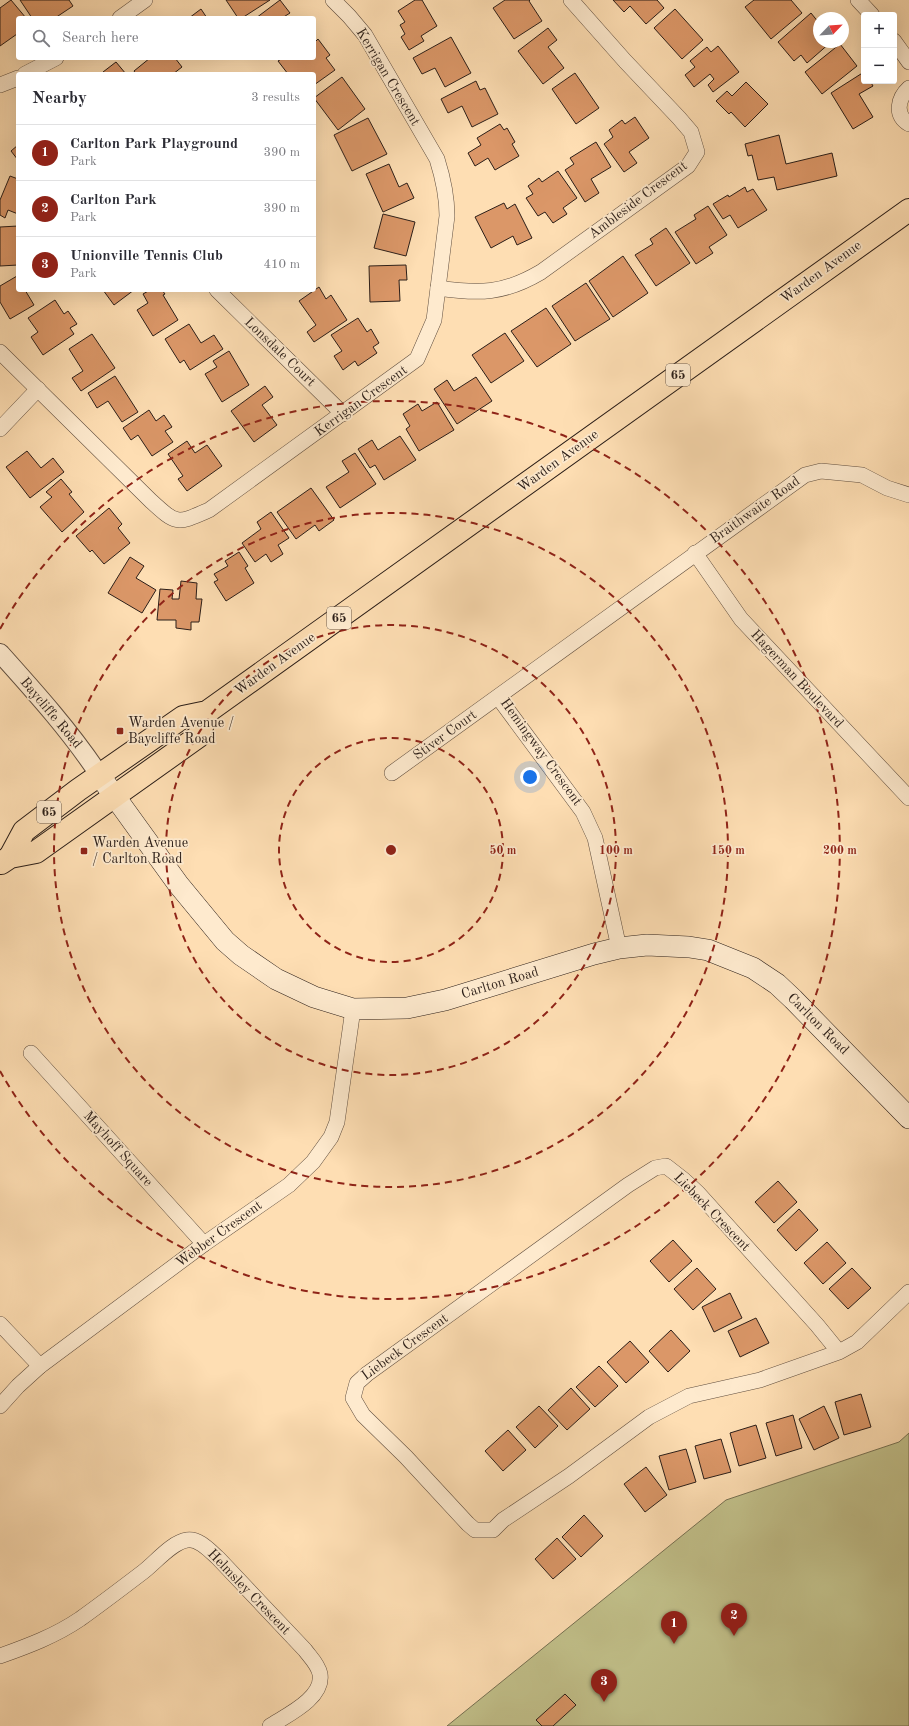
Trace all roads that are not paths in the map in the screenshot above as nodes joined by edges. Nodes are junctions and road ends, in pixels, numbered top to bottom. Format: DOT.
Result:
graph roads {
  1 [pos="145,0"];
  2 [pos="333,0"];
  3 [pos="571,0"];
  4 [pos="858,0"];
  5 [pos="869,12"];
  6 [pos="123,16"];
  7 [pos="897,45"];
  8 [pos="52,60"];
  9 [pos="909,62"];
  10 [pos="29,72"];
  11 [pos="16,79"];
  12 [pos="0,85"];
  13 [pos="909,88"];
  14 [pos="909,124"];
  15 [pos="909,210"];
  16 [pos="438,288"];
  17 [pos="219,292"];
  18 [pos="0,352"];
  19 [pos="38,389"];
  20 [pos="343,414"];
  21 [pos="0,429"];
  22 [pos="909,495"];
  23 [pos="695,553"];
  24 [pos="0,653"];
  25 [pos="498,697"];
  26 [pos="207,712"];
  27 [pos="392,773"];
  28 [pos="100,776"];
  29 [pos="114,797"];
  30 [pos="909,798"];
  31 [pos="5,860"];
  32 [pos="619,948"];
  33 [pos="353,1009"];
  34 [pos="31,1053"];
  35 [pos="909,1118"];
  36 [pos="204,1244"];
  37 [pos="909,1292"];
  38 [pos="0,1324"];
  39 [pos="839,1352"];
  40 [pos="40,1366"];
  41 [pos="0,1406"];
  42 [pos="0,1656"];
  43 [pos="270,1726"];
  1 -- 6 [label="street"];
  2 -- 16 [label="street, Kerrigan Crescent"];
  3 -- 16 [label="street, Ambleside Crescent"];
  4 -- 5 [label="street"];
  7 -- 9 [label="street"];
  8 -- 10 [label="street"];
  11 -- 12 [label="street"];
  13 -- 14 [label="street"];
  15 -- 26 [label="main road, Warden Avenue / 65"];
  16 -- 20 [label="street, Kerrigan Crescent"];
  17 -- 20 [label="street, Lonsdale Court"];
  18 -- 19 [label="street, Kerrigan Crescent"];
  19 -- 20 [label="street, Kerrigan Crescent"];
  19 -- 21 [label="street"];
  22 -- 23 [label="street, Braithwaite Road"];
  23 -- 25 [label="street, Hemingway Crescent"];
  23 -- 30 [label="street, Hagerman Boulevard"];
  24 -- 28 [label="street, Baycliffe Road"];
  25 -- 27 [label="street, Stiver Court"];
  25 -- 32 [label="street, Hemingway Crescent"];
  26 -- 28 [label="main road, Warden Avenue / 65"];
  26 -- 29 [label="main road, Warden Avenue / 65"];
  28 -- 29 [label="main road, Carlton Road"];
  28 -- 31 [label="main road, Warden Avenue / 65"];
  29 -- 31 [label="main road, Warden Avenue / 65"];
  29 -- 33 [label="main road, Carlton Road"];
  32 -- 33 [label="main road, Carlton Road"];
  32 -- 35 [label="main road, Carlton Road"];
  33 -- 36 [label="street, Webber Crescent"];
  34 -- 36 [label="street, Mayhoff Square"];
  36 -- 40 [label="street, Webber Crescent"];
  37 -- 39 [label="street, Liebeck Crescent"];
  38 -- 40 [label="street"];
  39 -- 39 [label="street, Liebeck Crescent"];
  40 -- 41 [label="street, Webber Crescent"];
  42 -- 43 [label="street, Helmsley Crescent"];
}
